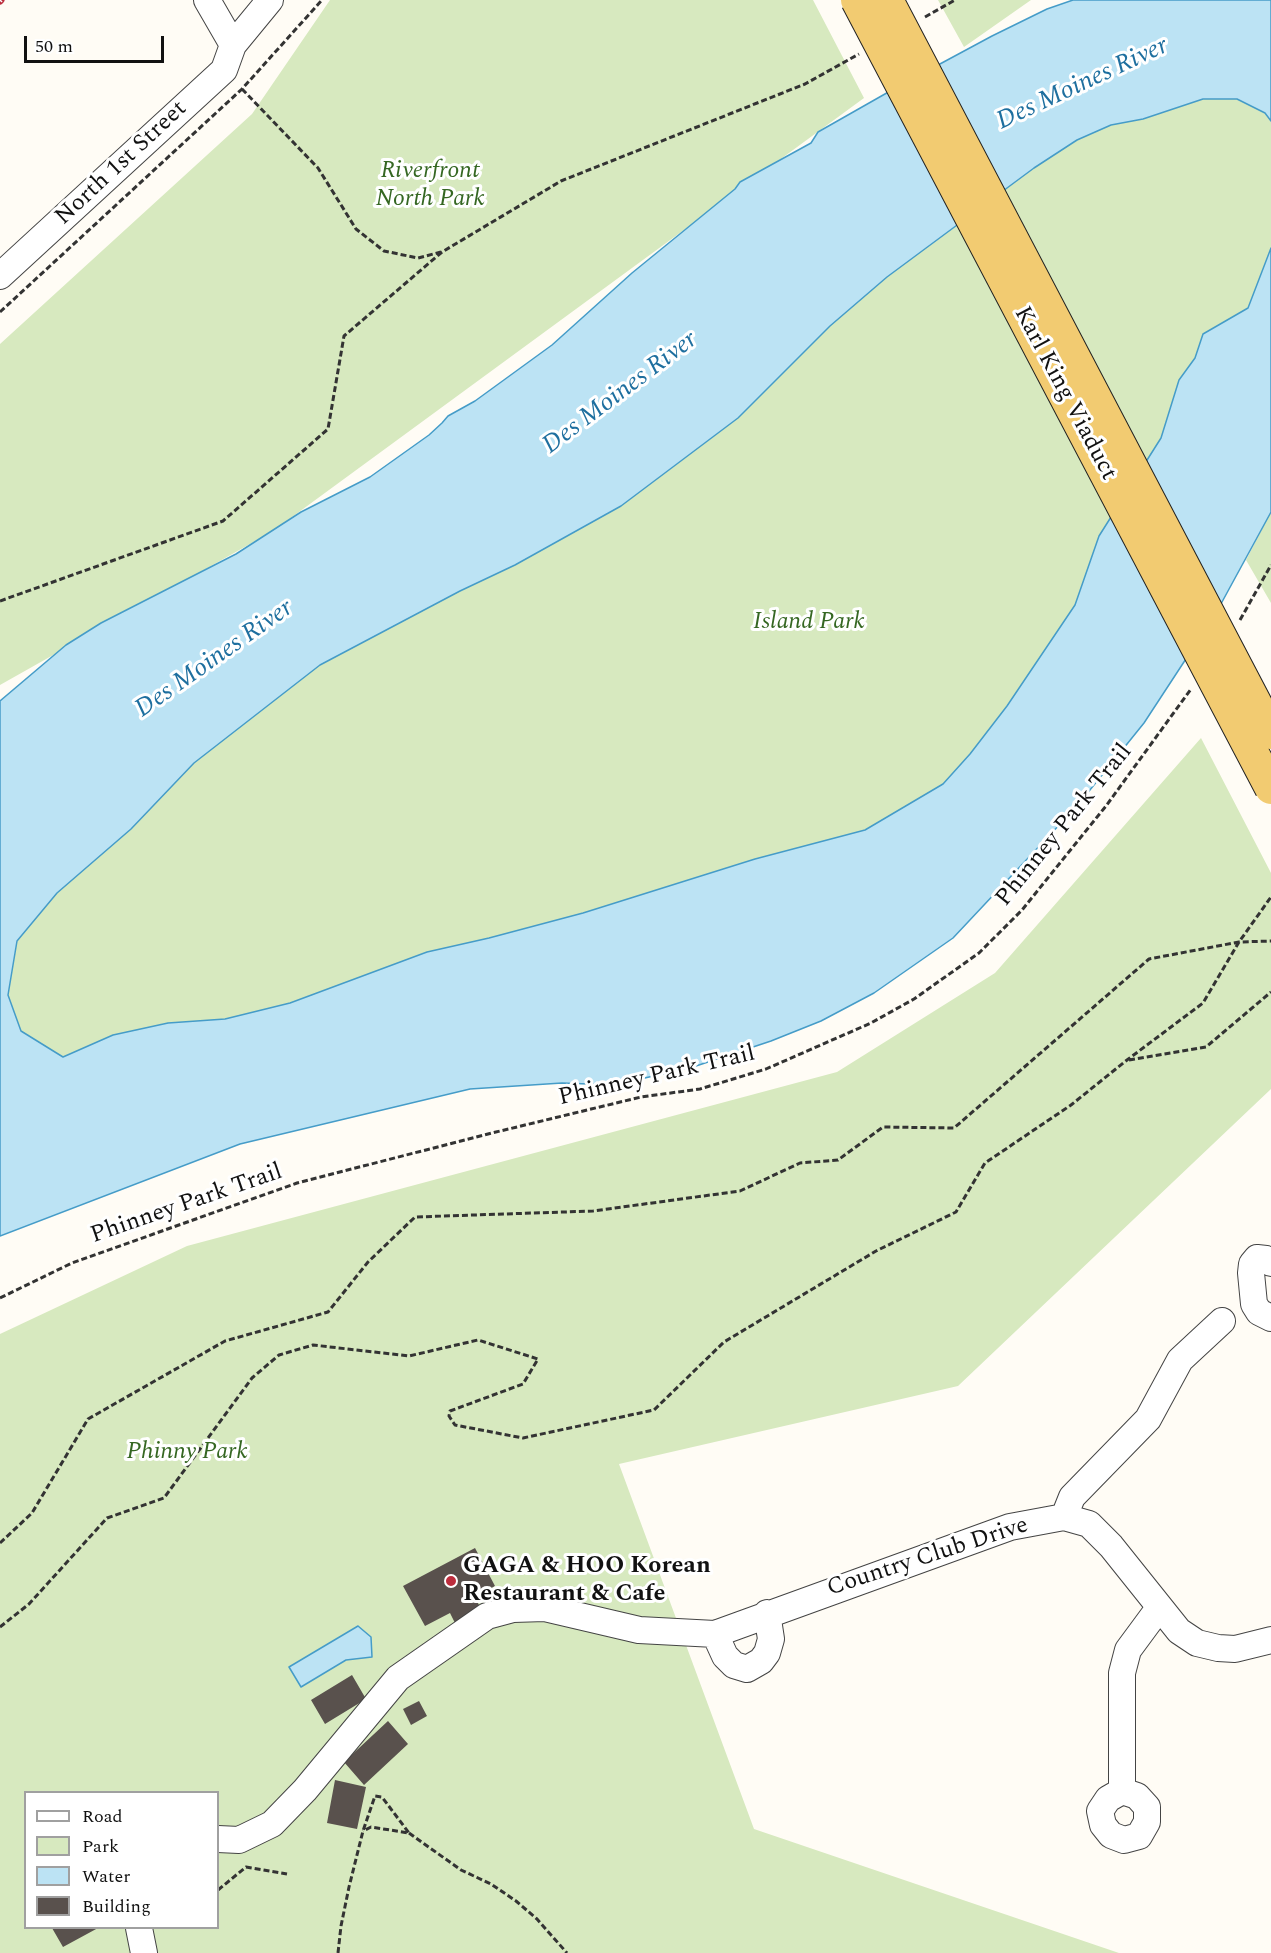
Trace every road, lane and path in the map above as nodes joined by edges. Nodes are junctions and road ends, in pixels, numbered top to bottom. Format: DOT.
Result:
graph roads {
  1 [pos="207,0"];
  2 [pos="270,0"];
  3 [pos="322,0"];
  4 [pos="857,0"];
  5 [pos="887,0"];
  6 [pos="955,0"];
  7 [pos="925,17"];
  8 [pos="233,45"];
  9 [pos="865,50"];
  10 [pos="242,89"];
  11 [pos="442,252"];
  12 [pos="0,276"];
  13 [pos="0,312"];
  14 [pos="1271,565"];
  15 [pos="0,601"];
  16 [pos="1236,626"];
  17 [pos="1196,682"];
  18 [pos="1271,733"];
  19 [pos="1271,788"];
  20 [pos="1271,897"];
  21 [pos="1271,941"];
  22 [pos="1239,942"];
  23 [pos="1271,992"];
  24 [pos="1127,1060"];
  25 [pos="1271,1263"];
  26 [pos="0,1298"];
  27 [pos="1271,1318"];
  28 [pos="1222,1321"];
  29 [pos="1064,1516"];
  30 [pos="0,1543"];
  31 [pos="1159,1608"];
  32 [pos="766,1613"];
  33 [pos="0,1627"];
  34 [pos="714,1634"];
  35 [pos="1271,1640"];
  36 [pos="1122,1791"];
  37 [pos="363,1831"];
  38 [pos="409,1833"];
  39 [pos="219,1839"];
  40 [pos="287,1874"];
  41 [pos="219,1889"];
  42 [pos="140,1929"];
  43 [pos="144,1953"];
  44 [pos="338,1953"];
  45 [pos="567,1953"];
  1 -- 8 [label="street"];
  2 -- 8 [label="street, North 1st Street"];
  3 -- 10 [label="path"];
  4 -- 19 [label="main road, Karl King Viaduct, bridge"];
  5 -- 18 [label="main road, Karl King Viaduct, bridge"];
  6 -- 7 [label="path"];
  8 -- 12 [label="street, North 1st Street"];
  9 -- 11 [label="path"];
  10 -- 11 [label="path"];
  10 -- 13 [label="path"];
  11 -- 15 [label="path"];
  14 -- 16 [label="path"];
  17 -- 26 [label="path, Phinney Park Trail"];
  20 -- 22 [label="path"];
  21 -- 22 [label="path"];
  22 -- 24 [label="path"];
  22 -- 30 [label="path"];
  23 -- 24 [label="path"];
  24 -- 33 [label="path"];
  25 -- 27 [label="street"];
  28 -- 29 [label="street"];
  29 -- 31 [label="street"];
  29 -- 32 [label="street, Country Club Drive"];
  31 -- 35 [label="street"];
  31 -- 36 [label="street"];
  32 -- 34 [label="street, Country Club Drive"];
  32 -- 34 [label="street"];
  34 -- 39 [label="street"];
  37 -- 38 [label="path"];
  37 -- 38 [label="path"];
  37 -- 44 [label="path"];
  38 -- 45 [label="path"];
  40 -- 41 [label="path"];
  42 -- 43 [label="street"];
}
